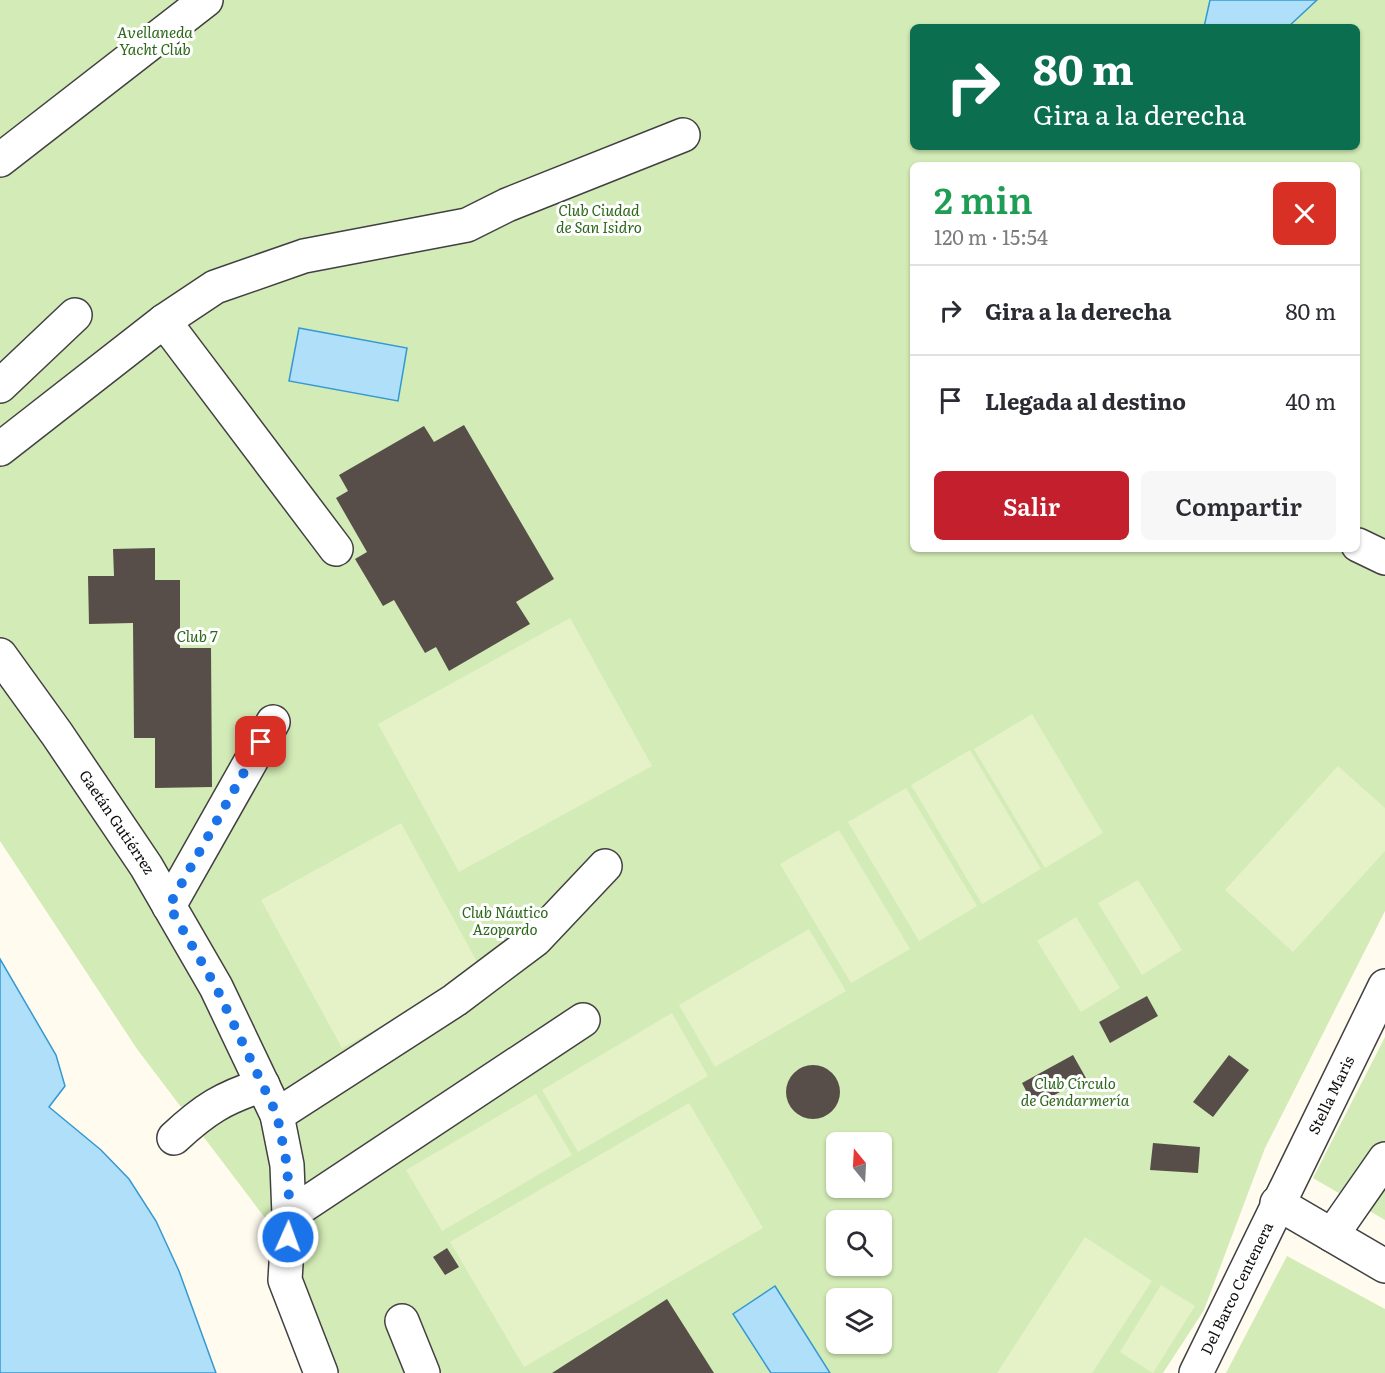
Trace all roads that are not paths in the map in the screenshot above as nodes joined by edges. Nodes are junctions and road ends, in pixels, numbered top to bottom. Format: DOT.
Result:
graph roads {
  1 [pos="206,0"];
  2 [pos="682,135"];
  3 [pos="0,160"];
  4 [pos="75,315"];
  5 [pos="164,321"];
  6 [pos="0,386"];
  7 [pos="0,449"];
  8 [pos="1360,546"];
  9 [pos="336,549"];
  10 [pos="1385,558"];
  11 [pos="0,655"];
  12 [pos="273,722"];
  13 [pos="605,866"];
  14 [pos="169,906"];
  15 [pos="1385,986"];
  16 [pos="583,1020"];
  17 [pos="263,1085"];
  18 [pos="277,1115"];
  19 [pos="174,1138"];
  20 [pos="1385,1159"];
  21 [pos="1278,1203"];
  22 [pos="290,1215"];
  23 [pos="1332,1235"];
  24 [pos="1385,1266"];
  25 [pos="402,1321"];
  26 [pos="321,1373"];
  27 [pos="423,1373"];
  28 [pos="1196,1373"];
  1 -- 3 [label="street"];
  2 -- 5 [label="street"];
  4 -- 6 [label="street"];
  5 -- 7 [label="street"];
  5 -- 9 [label="street"];
  8 -- 10 [label="street"];
  11 -- 14 [label="street, Gaetán Gutiérrez"];
  12 -- 14 [label="street"];
  13 -- 18 [label="street"];
  14 -- 17 [label="street, Gaetán Gutiérrez"];
  15 -- 21 [label="street, Stella Maris"];
  16 -- 22 [label="street"];
  17 -- 18 [label="street, Gaetán Gutiérrez"];
  17 -- 19 [label="street"];
  18 -- 22 [label="street, Gaetán Gutiérrez"];
  20 -- 23 [label="street"];
  21 -- 23 [label="street"];
  21 -- 28 [label="street, Del Barco Centenera"];
  22 -- 26 [label="street, Gaetán Gutiérrez"];
  23 -- 24 [label="street"];
  25 -- 27 [label="street"];
}
